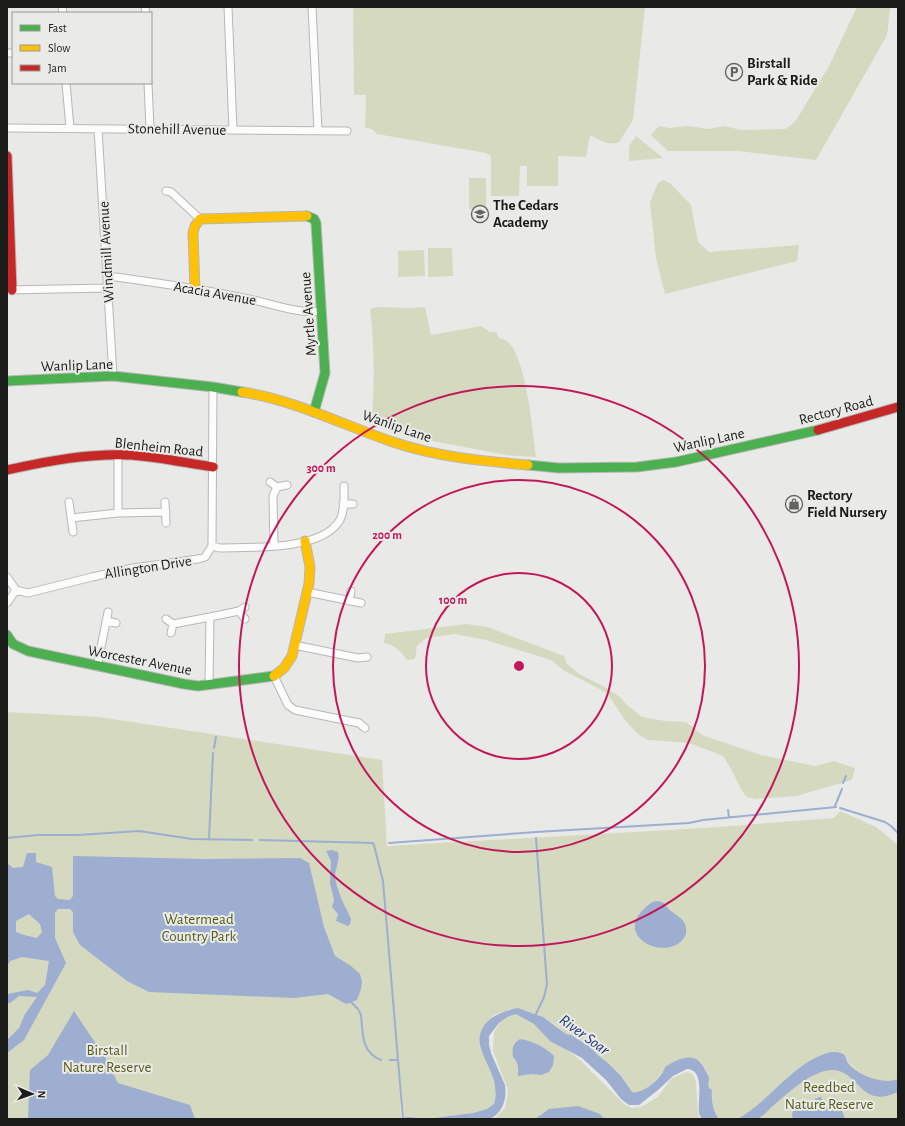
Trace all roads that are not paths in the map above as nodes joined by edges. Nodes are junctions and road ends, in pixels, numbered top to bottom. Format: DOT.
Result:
graph roads {
  1 [pos="228,7"];
  2 [pos="312,7"];
  3 [pos="66,84"];
  4 [pos="148,84"];
  5 [pos="7,128"];
  6 [pos="70,128"];
  7 [pos="98,128"];
  8 [pos="150,129"];
  9 [pos="233,130"];
  10 [pos="318,131"];
  11 [pos="347,131"];
  12 [pos="7,156"];
  13 [pos="171,191"];
  14 [pos="200,219"];
  15 [pos="107,277"];
  16 [pos="108,288"];
  17 [pos="195,289"];
  18 [pos="9,290"];
  19 [pos="322,311"];
  20 [pos="113,376"];
  21 [pos="7,381"];
  22 [pos="214,387"];
  23 [pos="898,407"];
  24 [pos="314,412"];
  25 [pos="781,438"];
  26 [pos="118,455"];
  27 [pos="213,467"];
  28 [pos="7,470"];
  29 [pos="270,482"];
  30 [pos="287,485"];
  31 [pos="344,486"];
  32 [pos="277,488"];
  33 [pos="69,502"];
  34 [pos="165,502"];
  35 [pos="343,504"];
  36 [pos="353,504"];
  37 [pos="166,512"];
  38 [pos="118,513"];
  39 [pos="71,518"];
  40 [pos="166,523"];
  41 [pos="73,532"];
  42 [pos="305,541"];
  43 [pos="212,546"];
  44 [pos="274,546"];
  45 [pos="7,577"];
  46 [pos="16,590"];
  47 [pos="351,591"];
  48 [pos="307,592"];
  49 [pos="349,601"];
  50 [pos="7,603"];
  51 [pos="362,603"];
  52 [pos="108,612"];
  53 [pos="210,617"];
  54 [pos="166,619"];
  55 [pos="245,619"];
  56 [pos="106,621"];
  57 [pos="116,623"];
  58 [pos="173,624"];
  59 [pos="171,633"];
  60 [pos="7,635"];
  61 [pos="294,646"];
  62 [pos="367,657"];
  63 [pos="97,667"];
  64 [pos="274,676"];
  65 [pos="209,684"];
  66 [pos="362,722"];
  1 -- 9 [label="street"];
  2 -- 10 [label="street"];
  3 -- 6 [label="street"];
  4 -- 8 [label="street"];
  5 -- 6 [label="street, Stonehill Avenue"];
  6 -- 7 [label="street, Stonehill Avenue"];
  7 -- 8 [label="street, Stonehill Avenue"];
  7 -- 15 [label="street, Windmill Avenue"];
  8 -- 9 [label="street, Stonehill Avenue"];
  9 -- 10 [label="street, Stonehill Avenue"];
  10 -- 11 [label="street, Stonehill Avenue"];
  12 -- 18 [label="street"];
  13 -- 14 [label="street"];
  14 -- 17 [label="street"];
  14 -- 19 [label="street, Myrtle Avenue"];
  15 -- 16 [label="street, Windmill Avenue"];
  15 -- 17 [label="street, Acacia Avenue"];
  16 -- 18 [label="street"];
  16 -- 20 [label="street, Windmill Avenue"];
  17 -- 19 [label="street, Acacia Avenue"];
  19 -- 24 [label="street, Myrtle Avenue"];
  20 -- 21 [label="street, Wanlip Lane"];
  20 -- 22 [label="street, Wanlip Lane"];
  22 -- 24 [label="street, Wanlip Lane"];
  22 -- 27 [label="street"];
  23 -- 25 [label="street, Rectory Road"];
  24 -- 25 [label="street, Wanlip Lane"];
  26 -- 27 [label="street, Blenheim Road"];
  26 -- 28 [label="street, Blenheim Road"];
  26 -- 38 [label="street"];
  27 -- 43 [label="street"];
  29 -- 32 [label="street"];
  30 -- 32 [label="street"];
  31 -- 35 [label="street"];
  32 -- 44 [label="street"];
  33 -- 39 [label="street"];
  34 -- 37 [label="street"];
  35 -- 36 [label="street"];
  35 -- 42 [label="street"];
  37 -- 38 [label="street"];
  37 -- 40 [label="street"];
  38 -- 39 [label="street"];
  39 -- 41 [label="street"];
  42 -- 44 [label="street"];
  42 -- 48 [label="street"];
  43 -- 44 [label="street"];
  43 -- 46 [label="street, Allington Drive"];
  45 -- 46 [label="street"];
  46 -- 50 [label="street"];
  47 -- 49 [label="street"];
  48 -- 49 [label="street"];
  48 -- 61 [label="street"];
  49 -- 51 [label="street"];
  52 -- 56 [label="street"];
  53 -- 55 [label="street"];
  53 -- 58 [label="street"];
  53 -- 65 [label="street"];
  54 -- 58 [label="street"];
  56 -- 57 [label="street"];
  56 -- 63 [label="street"];
  58 -- 59 [label="street"];
  60 -- 63 [label="street, Worcester Avenue"];
  61 -- 62 [label="street"];
  61 -- 64 [label="street"];
  63 -- 65 [label="street, Worcester Avenue"];
  64 -- 65 [label="street, Worcester Avenue"];
  64 -- 66 [label="street"];
}
